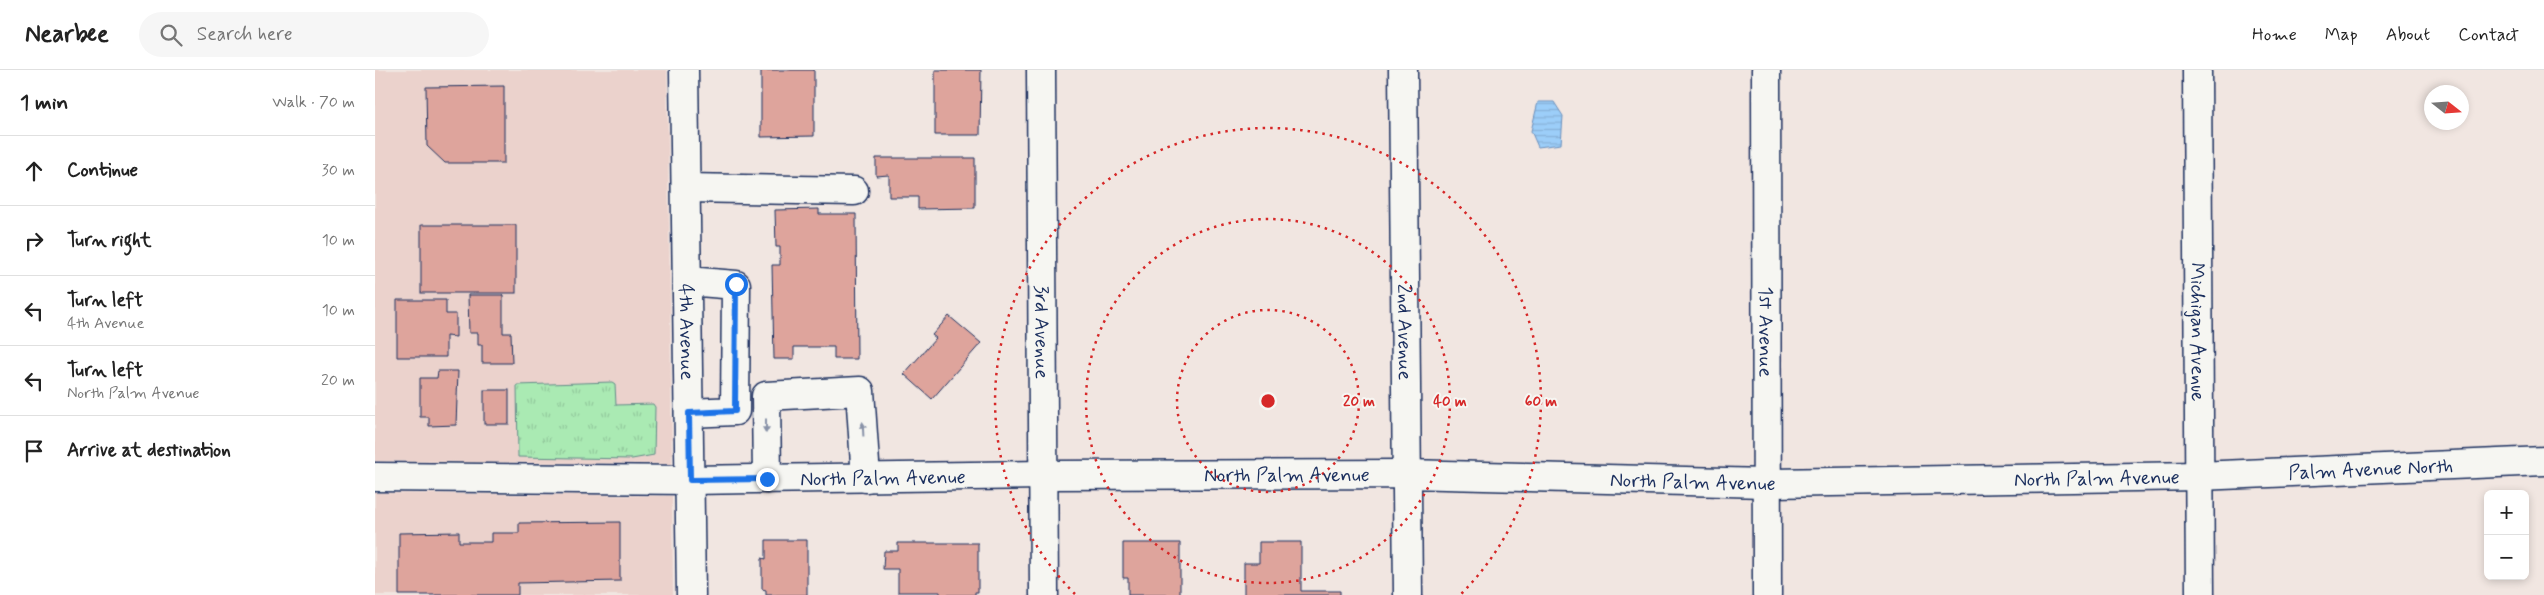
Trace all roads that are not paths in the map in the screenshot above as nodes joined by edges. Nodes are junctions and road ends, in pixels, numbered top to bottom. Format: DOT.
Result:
graph roads {
  1 [pos="684,70"];
  2 [pos="1041,70"];
  3 [pos="1403,70"];
  4 [pos="1766,70"];
  5 [pos="2197,70"];
  6 [pos="686,188"];
  7 [pos="854,191"];
  8 [pos="687,281"];
  9 [pos="689,413"];
  10 [pos="2544,461"];
  11 [pos="1407,474"];
  12 [pos="1043,475"];
  13 [pos="2199,476"];
  14 [pos="375,477"];
  15 [pos="866,478"];
  16 [pos="767,479"];
  17 [pos="690,480"];
  18 [pos="1765,483"];
  19 [pos="691,595"];
  20 [pos="1044,595"];
  21 [pos="1408,595"];
  22 [pos="1767,595"];
  23 [pos="2200,595"];
  1 -- 6 [label="street, 4th Avenue"];
  2 -- 12 [label="street, 3rd Avenue"];
  3 -- 11 [label="street, 2nd Avenue"];
  4 -- 18 [label="street, 1st Avenue"];
  5 -- 13 [label="street, Michigan Avenue"];
  6 -- 7 [label="street"];
  6 -- 8 [label="street, 4th Avenue"];
  8 -- 9 [label="street, 4th Avenue"];
  8 -- 9 [label="street"];
  9 -- 17 [label="street, 4th Avenue"];
  10 -- 13 [label="street, Palm Avenue North"];
  11 -- 12 [label="street, North Palm Avenue"];
  11 -- 18 [label="street, North Palm Avenue"];
  11 -- 21 [label="street, 2nd Avenue"];
  12 -- 15 [label="street, North Palm Avenue"];
  12 -- 20 [label="street, 3rd Avenue"];
  13 -- 18 [label="street, North Palm Avenue"];
  13 -- 23 [label="street, Michigan Avenue"];
  14 -- 17 [label="street, North Palm Avenue"];
  15 -- 16 [label="street, North Palm Avenue"];
  15 -- 16 [label="street, one-way"];
  16 -- 17 [label="street, North Palm Avenue"];
  17 -- 19 [label="street, 4th Avenue"];
  18 -- 22 [label="street, 1st Avenue"];
}
